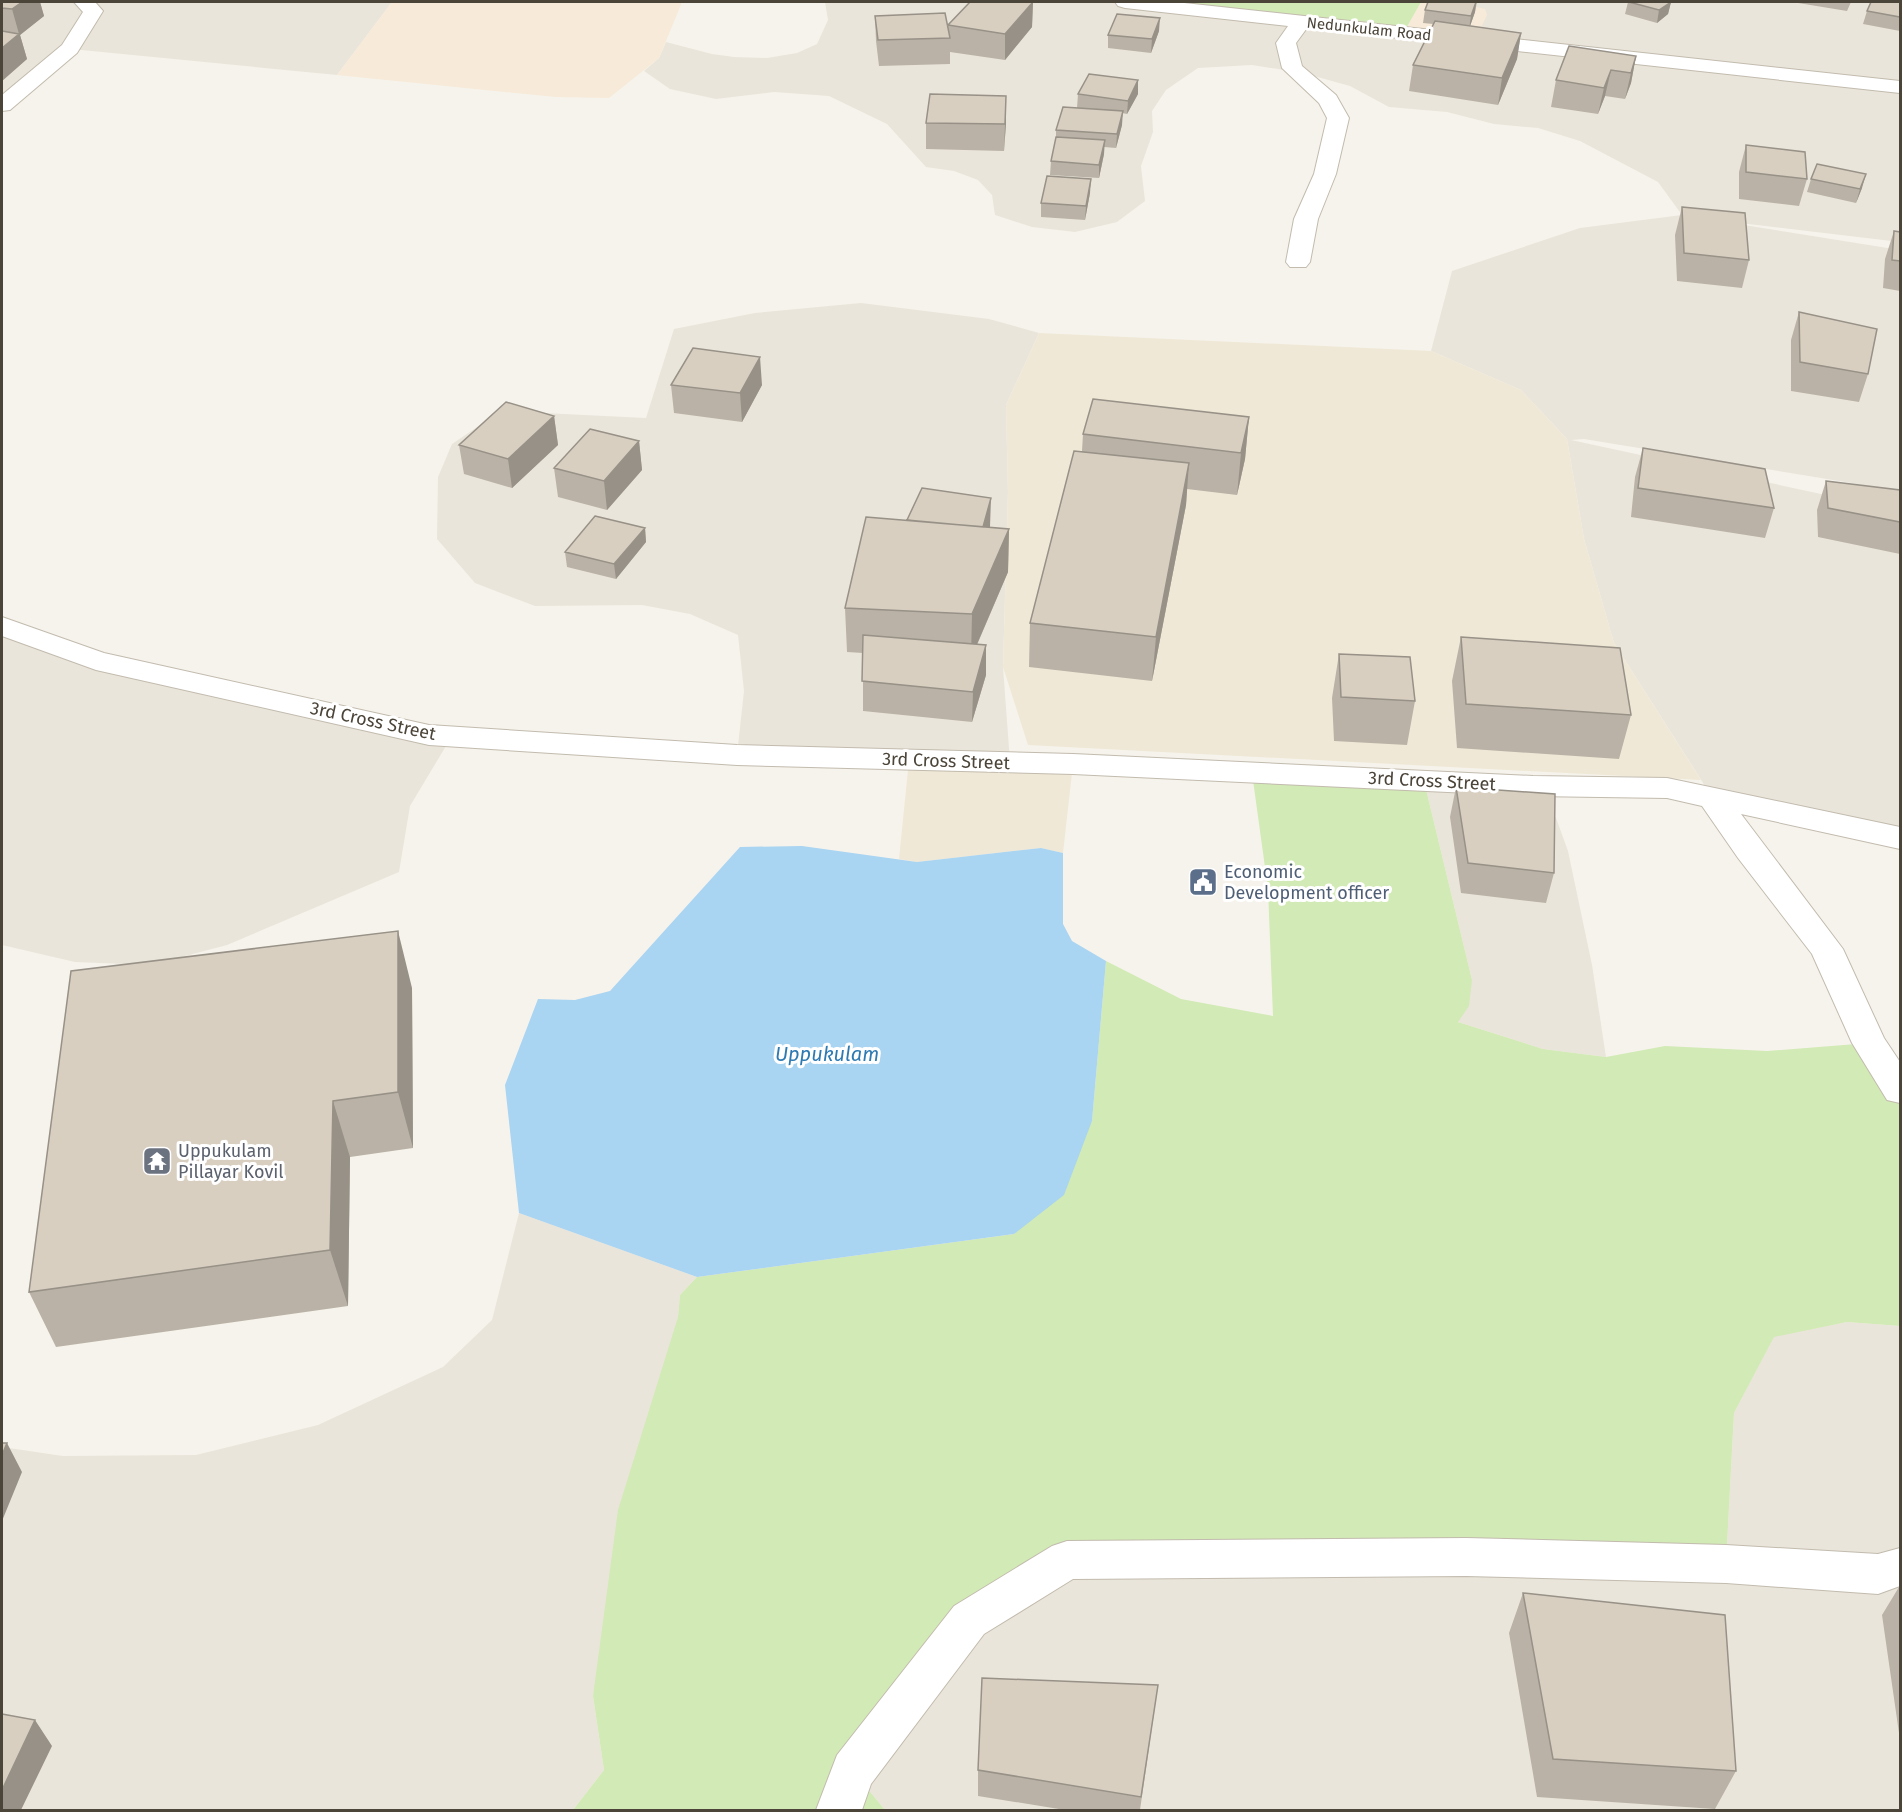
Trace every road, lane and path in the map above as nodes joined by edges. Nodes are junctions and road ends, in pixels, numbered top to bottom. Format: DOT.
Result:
graph roads {
  1 [pos="84,2"];
  2 [pos="1125,2"];
  3 [pos="1302,21"];
  4 [pos="1900,87"];
  5 [pos="2,105"];
  6 [pos="1298,261"];
  7 [pos="2,626"];
  8 [pos="1712,797"];
  9 [pos="1900,838"];
  10 [pos="1900,1090"];
  11 [pos="1900,1567"];
  12 [pos="838,1810"];
  1 -- 5 [label="street"];
  2 -- 3 [label="street, Nedunkulam Road"];
  3 -- 4 [label="street, Nedunkulam Road"];
  3 -- 6 [label="street"];
  7 -- 8 [label="street, 3rd Cross Street"];
  8 -- 9 [label="street, 3rd Cross Street"];
  8 -- 10 [label="street"];
  11 -- 12 [label="street"];
}
